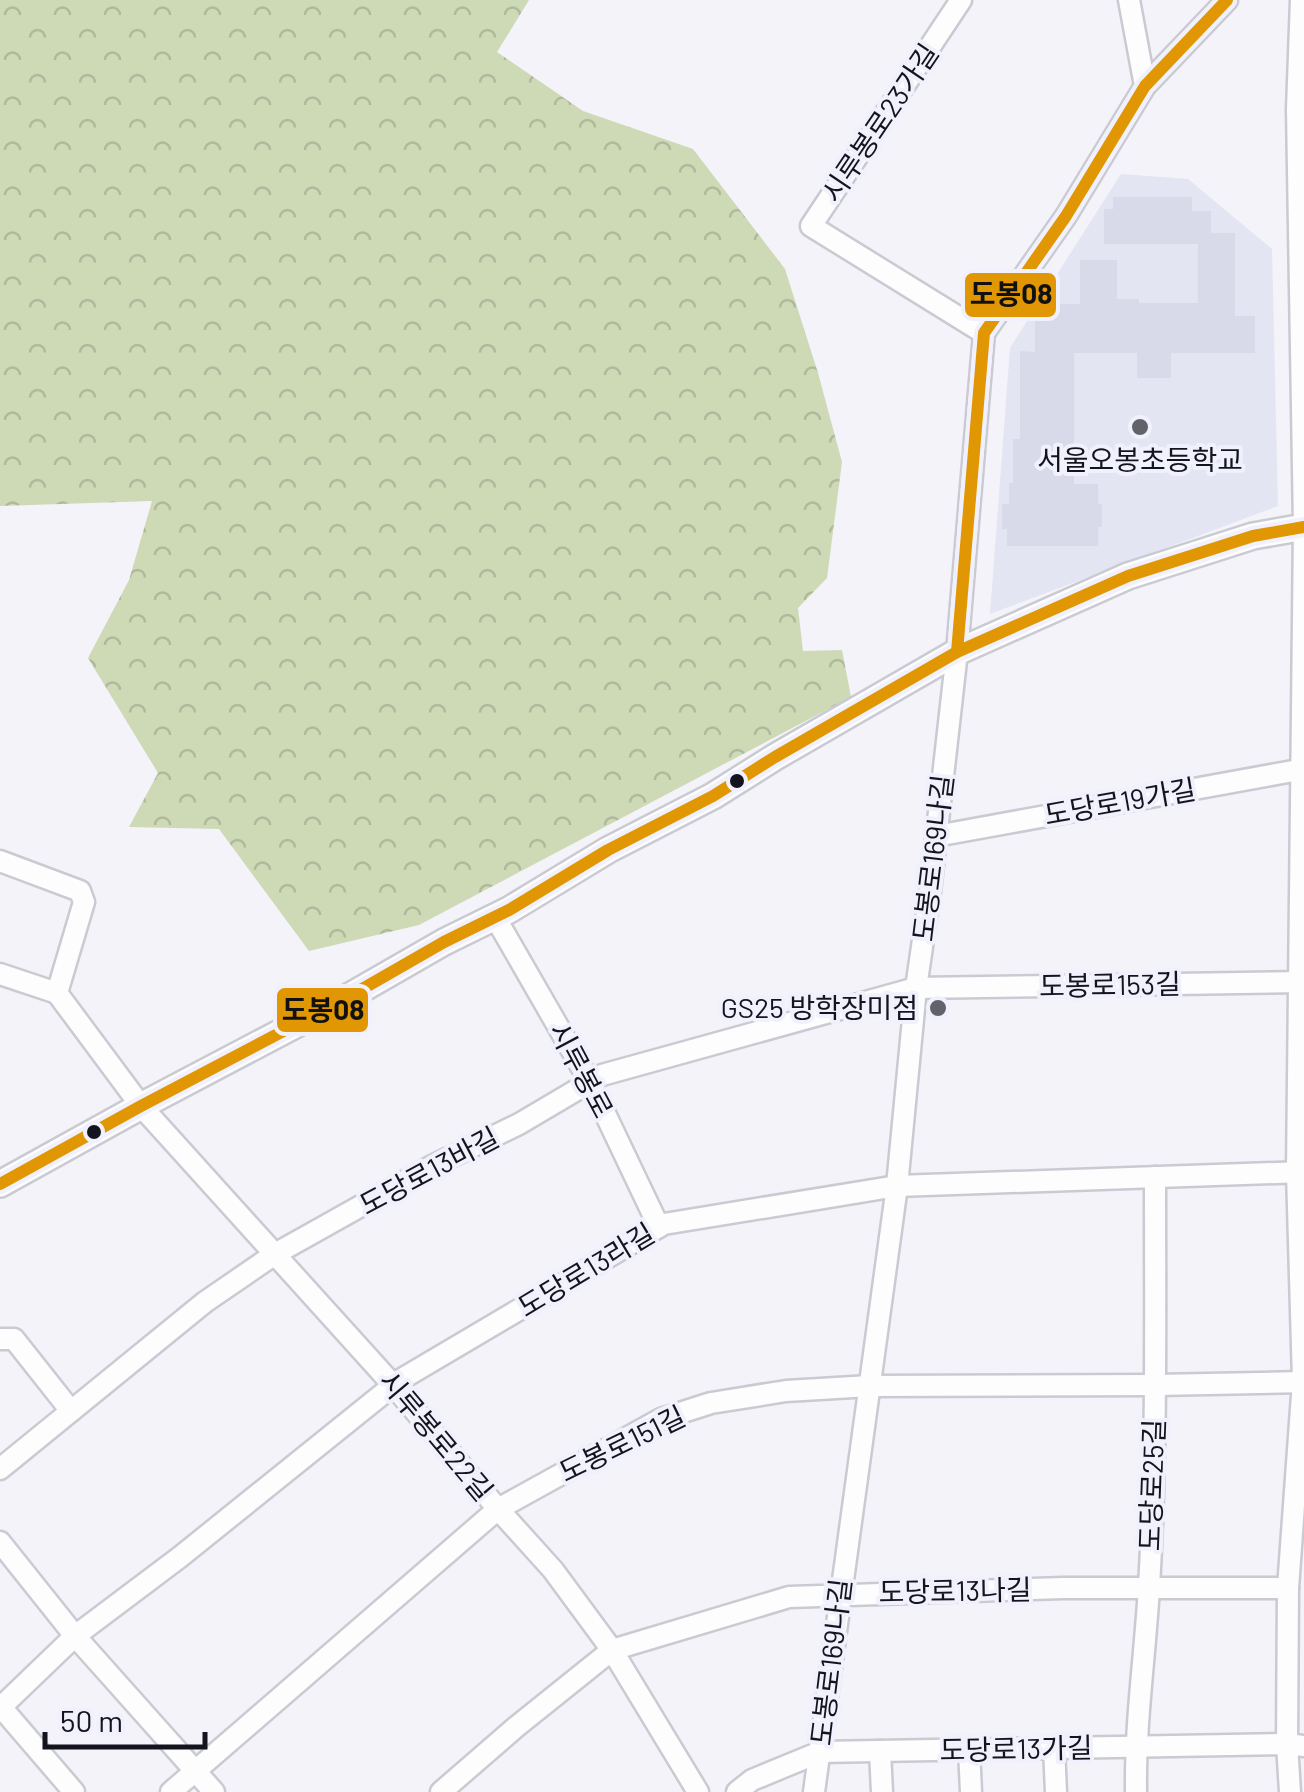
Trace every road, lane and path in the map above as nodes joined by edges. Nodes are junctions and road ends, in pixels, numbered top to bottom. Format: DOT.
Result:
graph roads {
  1 [pos="962,0"];
  2 [pos="1129,0"];
  3 [pos="1228,0"];
  4 [pos="1301,0"];
  5 [pos="1144,86"];
  6 [pos="1300,109"];
  7 [pos="1302,318"];
  8 [pos="984,334"];
  9 [pos="1304,528"];
  10 [pos="957,652"];
  11 [pos="1303,769"];
  12 [pos="936,836"];
  13 [pos="0,861"];
  14 [pos="495,917"];
  15 [pos="0,974"];
  16 [pos="1302,982"];
  17 [pos="916,988"];
  18 [pos="57,994"];
  19 [pos="590,1082"];
  20 [pos="141,1106"];
  21 [pos="1301,1172"];
  22 [pos="1155,1177"];
  23 [pos="0,1184"];
  24 [pos="897,1186"];
  25 [pos="660,1227"];
  26 [pos="275,1254"];
  27 [pos="0,1340"];
  28 [pos="1304,1382"];
  29 [pos="394,1385"];
  30 [pos="1156,1385"];
  31 [pos="870,1386"];
  32 [pos="72,1411"];
  33 [pos="0,1469"];
  34 [pos="498,1509"];
  35 [pos="0,1542"];
  36 [pos="1149,1588"];
  37 [pos="1288,1588"];
  38 [pos="840,1594"];
  39 [pos="76,1636"];
  40 [pos="612,1650"];
  41 [pos="0,1707"];
  42 [pos="1296,1746"];
  43 [pos="1136,1747"];
  44 [pos="1054,1748"];
  45 [pos="880,1750"];
  46 [pos="969,1750"];
  47 [pos="820,1752"];
  48 [pos="195,1772"];
  49 [pos="74,1792"];
  50 [pos="172,1792"];
  51 [pos="214,1792"];
  52 [pos="441,1792"];
  53 [pos="698,1792"];
  54 [pos="737,1792"];
  55 [pos="814,1792"];
  56 [pos="882,1792"];
  57 [pos="971,1792"];
  58 [pos="1056,1792"];
  59 [pos="1136,1792"];
  60 [pos="1290,1792"];
  1 -- 8 [label="street, 시루봉로23가길"];
  2 -- 5 [label="street"];
  3 -- 5 [label="street, 도봉로169나길"];
  4 -- 6 [label="street"];
  5 -- 8 [label="street, 도봉로169나길"];
  6 -- 7 [label="street"];
  7 -- 9 [label="street"];
  8 -- 10 [label="street, 도봉로169나길"];
  9 -- 10 [label="street"];
  9 -- 11 [label="street"];
  10 -- 12 [label="street, 도봉로169나길"];
  10 -- 14 [label="street"];
  11 -- 12 [label="street, 도당로19가길"];
  11 -- 16 [label="street"];
  12 -- 17 [label="street, 도봉로169나길"];
  13 -- 18 [label="street"];
  14 -- 19 [label="street, 시루봉로"];
  14 -- 20 [label="street"];
  15 -- 18 [label="street"];
  16 -- 17 [label="street, 도봉로153길"];
  16 -- 21 [label="street"];
  17 -- 19 [label="street, 도당로13바길"];
  17 -- 24 [label="street, 도봉로169나길"];
  18 -- 20 [label="street"];
  19 -- 25 [label="street, 시루봉로"];
  19 -- 26 [label="street, 도당로13바길"];
  20 -- 23 [label="street"];
  20 -- 26 [label="street, 시루봉로22길"];
  21 -- 22 [label="street, 도당로13라길"];
  21 -- 28 [label="street"];
  22 -- 24 [label="street, 도당로13라길"];
  22 -- 30 [label="street, 도당로25길"];
  24 -- 25 [label="street, 도당로13라길"];
  24 -- 31 [label="street, 도봉로169나길"];
  25 -- 29 [label="street, 도당로13라길"];
  26 -- 29 [label="street, 시루봉로22길"];
  26 -- 32 [label="street, 도당로13바길"];
  27 -- 32 [label="street"];
  28 -- 30 [label="street, 도봉로151길"];
  28 -- 37 [label="street"];
  29 -- 34 [label="street, 시루봉로22길"];
  29 -- 39 [label="street, 도당로13라길"];
  30 -- 31 [label="street, 도봉로151길"];
  30 -- 36 [label="street, 도당로25길"];
  31 -- 34 [label="street, 도봉로151길"];
  31 -- 38 [label="street, 도봉로169나길"];
  32 -- 33 [label="street, 도당로13바길"];
  34 -- 40 [label="street, 시루봉로22길"];
  34 -- 48 [label="street, 도봉로151길"];
  35 -- 39 [label="street"];
  36 -- 37 [label="street, 도당로13나길"];
  36 -- 38 [label="street, 도당로13나길"];
  36 -- 43 [label="street, 도당로25길"];
  37 -- 42 [label="street"];
  38 -- 40 [label="street, 도당로13나길"];
  38 -- 47 [label="street, 도봉로169나길"];
  39 -- 41 [label="street, 도당로13라길"];
  39 -- 48 [label="street"];
  40 -- 52 [label="street, 도당로13나길"];
  40 -- 53 [label="street, 시루봉로22길"];
  41 -- 49 [label="street"];
  42 -- 43 [label="street, 도당로13가길"];
  42 -- 60 [label="street"];
  43 -- 44 [label="street, 도당로13가길"];
  43 -- 59 [label="street, 도당로25길"];
  44 -- 46 [label="street, 도당로13가길"];
  44 -- 58 [label="street"];
  45 -- 46 [label="street, 도당로13가길"];
  45 -- 47 [label="street, 도당로13가길"];
  45 -- 56 [label="street"];
  46 -- 57 [label="street"];
  47 -- 54 [label="street, 도당로13가길"];
  47 -- 55 [label="street, 도봉로169나길"];
  48 -- 50 [label="street, 도봉로151길"];
  48 -- 51 [label="street"];
}
